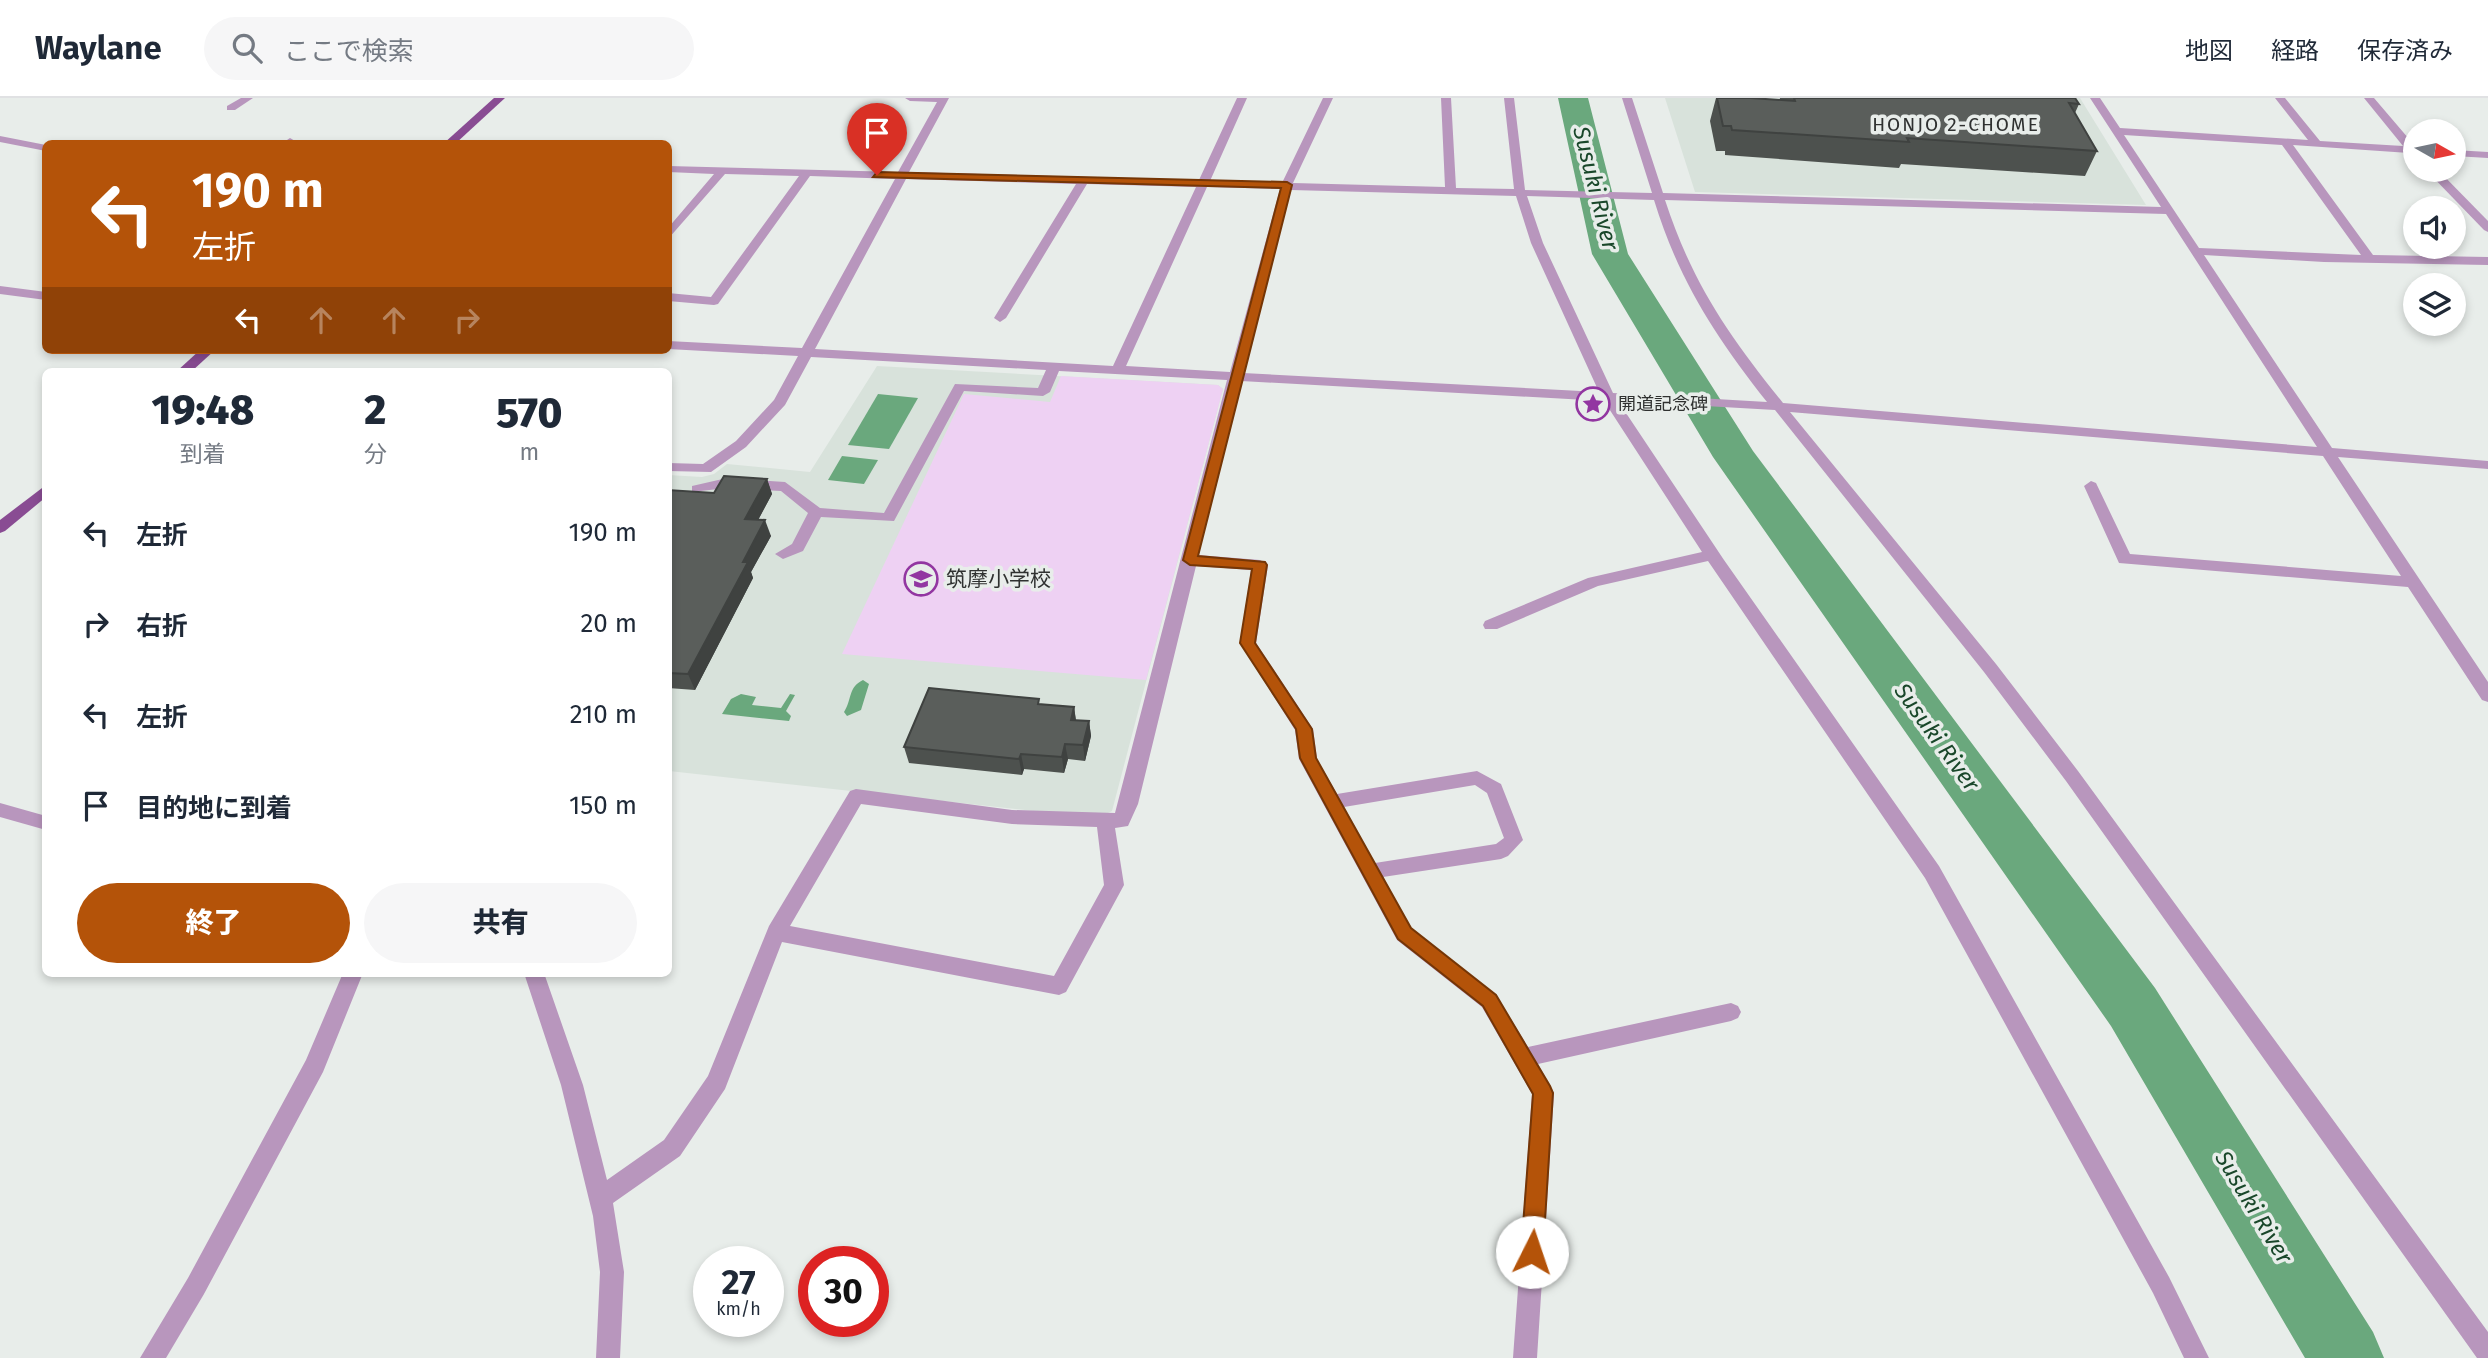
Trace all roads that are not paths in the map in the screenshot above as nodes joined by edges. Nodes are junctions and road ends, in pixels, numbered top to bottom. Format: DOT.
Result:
graph roads {
  1 [pos="248,98"];
  2 [pos="500,98"];
  3 [pos="910,98"];
  4 [pos="1242,98"];
  5 [pos="1328,98"];
  6 [pos="1446,98"];
  7 [pos="1509,98"];
  8 [pos="1627,98"];
  9 [pos="2095,98"];
  10 [pos="2280,98"];
  11 [pos="2369,98"];
  12 [pos="943,99"];
  13 [pos="231,108"];
  14 [pos="2116,131"];
  15 [pos="2403,138"];
  16 [pos="0,139"];
  17 [pos="453,140"];
  18 [pos="2286,142"];
  19 [pos="2317,144"];
  20 [pos="42,147"];
  21 [pos="2403,150"];
  22 [pos="2466,154"];
  23 [pos="2488,155"];
  24 [pos="672,169"];
  25 [pos="722,171"];
  26 [pos="807,173"];
  27 [pos="900,176"];
  28 [pos="1084,180"];
  29 [pos="1205,182"];
  30 [pos="2444,182"];
  31 [pos="1287,185"];
  32 [pos="1451,190"];
  33 [pos="1527,192"];
  34 [pos="1651,196"];
  35 [pos="2169,211"];
  36 [pos="2486,224"];
  37 [pos="672,231"];
  38 [pos="2195,251"];
  39 [pos="2370,259"];
  40 [pos="2488,261"];
  41 [pos="0,290"];
  42 [pos="42,295"];
  43 [pos="672,297"];
  44 [pos="1000,318"];
  45 [pos="672,345"];
  46 [pos="203,354"];
  47 [pos="806,354"];
  48 [pos="1054,367"];
  49 [pos="187,368"];
  50 [pos="1118,370"];
  51 [pos="1235,376"];
  52 [pos="1615,397"];
  53 [pos="1767,406"];
  54 [pos="2327,452"];
  55 [pos="2488,465"];
  56 [pos="672,467"];
  57 [pos="2091,486"];
  58 [pos="698,489"];
  59 [pos="42,492"];
  60 [pos="816,512"];
  61 [pos="0,528"];
  62 [pos="783,554"];
  63 [pos="1713,555"];
  64 [pos="1190,560"];
  65 [pos="2411,582"];
  66 [pos="1491,625"];
  67 [pos="2488,696"];
  68 [pos="1332,802"];
  69 [pos="0,810"];
  70 [pos="1105,820"];
  71 [pos="42,822"];
  72 [pos="1370,871"];
  73 [pos="776,932"];
  74 [pos="351,977"];
  75 [pos="535,977"];
  76 [pos="1731,1012"];
  77 [pos="1522,1058"];
  78 [pos="600,1199"];
  79 [pos="2488,1353"];
  80 [pos="152,1358"];
  81 [pos="608,1358"];
  82 [pos="1525,1358"];
  83 [pos="2197,1358"];
  1 -- 13 [label="street"];
  2 -- 17 [label="main road"];
  3 -- 12 [label="street"];
  4 -- 29 [label="street"];
  5 -- 31 [label="street"];
  6 -- 32 [label="street"];
  7 -- 33 [label="street"];
  8 -- 34 [label="street"];
  9 -- 14 [label="street"];
  10 -- 19 [label="street"];
  11 -- 15 [label="street"];
  12 -- 27 [label="street"];
  14 -- 18 [label="street"];
  14 -- 35 [label="street"];
  16 -- 20 [label="street"];
  18 -- 19 [label="street"];
  18 -- 39 [label="street"];
  19 -- 21 [label="street"];
  22 -- 23 [label="street"];
  24 -- 25 [label="street"];
  25 -- 26 [label="street"];
  25 -- 37 [label="street"];
  26 -- 27 [label="street"];
  26 -- 43 [label="street"];
  27 -- 28 [label="street"];
  27 -- 47 [label="street"];
  28 -- 29 [label="street"];
  28 -- 44 [label="street"];
  29 -- 31 [label="street"];
  29 -- 50 [label="street"];
  30 -- 36 [label="street"];
  31 -- 32 [label="street"];
  31 -- 51 [label="street"];
  32 -- 33 [label="street"];
  33 -- 34 [label="street"];
  33 -- 52 [label="street"];
  34 -- 35 [label="street"];
  34 -- 53 [label="street"];
  35 -- 38 [label="street"];
  38 -- 39 [label="street"];
  38 -- 54 [label="street"];
  39 -- 40 [label="street"];
  41 -- 42 [label="street"];
  45 -- 47 [label="street"];
  46 -- 49 [label="main road"];
  47 -- 48 [label="street"];
  47 -- 56 [label="street"];
  48 -- 50 [label="street"];
  48 -- 60 [label="street"];
  50 -- 51 [label="street"];
  51 -- 52 [label="street"];
  51 -- 64 [label="street"];
  52 -- 53 [label="street"];
  52 -- 63 [label="street"];
  53 -- 54 [label="street"];
  53 -- 79 [label="street"];
  54 -- 55 [label="street"];
  54 -- 65 [label="street"];
  57 -- 65 [label="street"];
  58 -- 60 [label="street"];
  59 -- 61 [label="main road"];
  60 -- 62 [label="street"];
  63 -- 66 [label="street"];
  63 -- 83 [label="street"];
  64 -- 68 [label="street"];
  64 -- 70 [label="street"];
  65 -- 67 [label="street"];
  68 -- 72 [label="street"];
  68 -- 72 [label="street"];
  69 -- 71 [label="street"];
  70 -- 73 [label="street"];
  70 -- 73 [label="street"];
  72 -- 77 [label="street"];
  73 -- 78 [label="street"];
  74 -- 80 [label="street"];
  75 -- 78 [label="street"];
  76 -- 77 [label="street"];
  77 -- 82 [label="street"];
  78 -- 81 [label="street"];
}
